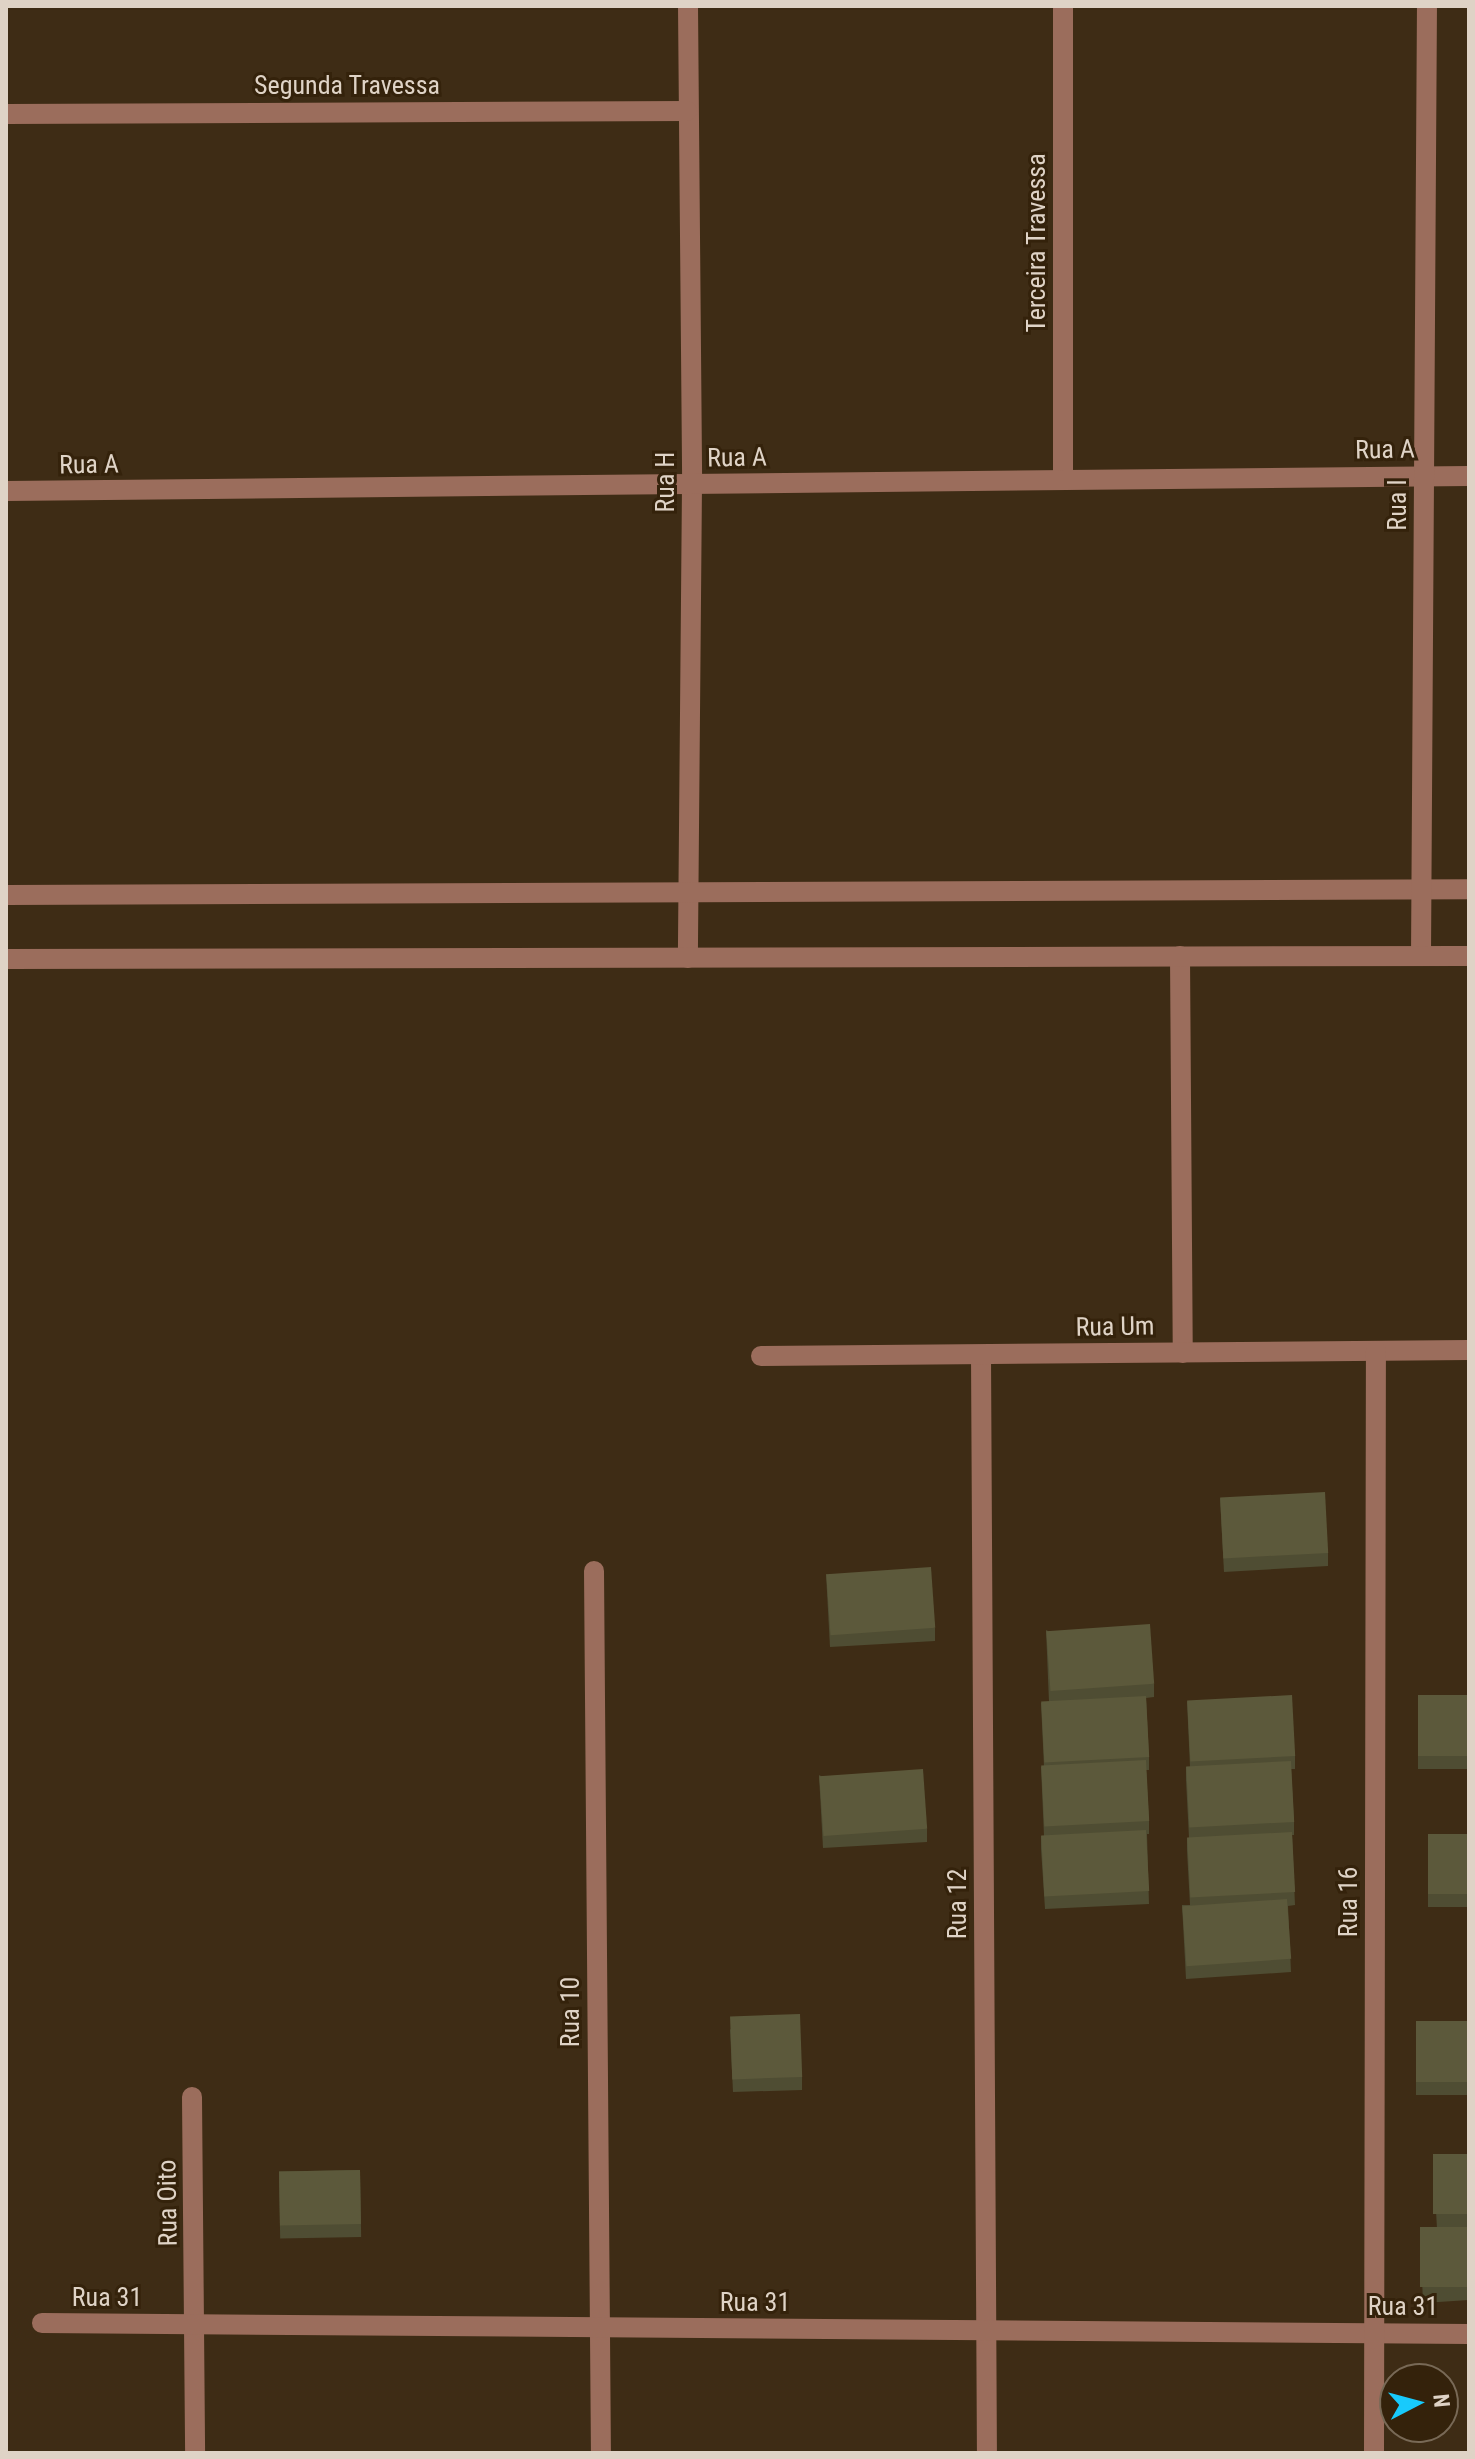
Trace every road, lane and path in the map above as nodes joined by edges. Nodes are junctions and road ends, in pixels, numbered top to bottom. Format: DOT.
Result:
graph roads {
  1 [pos="688,6"];
  2 [pos="1063,6"];
  3 [pos="1427,6"];
  4 [pos="687,111"];
  5 [pos="6,114"];
  6 [pos="1424,475"];
  7 [pos="1469,476"];
  8 [pos="1063,480"];
  9 [pos="692,484"];
  10 [pos="6,491"];
  11 [pos="1422,889"];
  12 [pos="1469,889"];
  13 [pos="688,892"];
  14 [pos="6,895"];
  15 [pos="1180,956"];
  16 [pos="1421,956"];
  17 [pos="1469,956"];
  18 [pos="688,958"];
  19 [pos="6,959"];
  20 [pos="1469,1350"];
  21 [pos="1376,1351"];
  22 [pos="1183,1353"];
  23 [pos="981,1355"];
  24 [pos="761,1356"];
  25 [pos="594,1571"];
  26 [pos="192,2097"];
  27 [pos="42,2323"];
  28 [pos="195,2325"];
  29 [pos="600,2328"];
  30 [pos="986,2330"];
  31 [pos="1375,2333"];
  32 [pos="1469,2334"];
  33 [pos="195,2453"];
  34 [pos="601,2453"];
  35 [pos="987,2453"];
  36 [pos="1374,2453"];
  1 -- 4 [label="street, Rua H"];
  2 -- 8 [label="street, Terceira Travessa"];
  3 -- 6 [label="street, Rua I"];
  4 -- 5 [label="street, Segunda Travessa"];
  4 -- 9 [label="street, Rua H"];
  6 -- 7 [label="street, Rua A"];
  6 -- 8 [label="street, Rua A"];
  6 -- 11 [label="street, Rua I"];
  8 -- 9 [label="street, Rua A"];
  9 -- 10 [label="street, Rua A"];
  9 -- 13 [label="street, Rua H"];
  11 -- 12 [label="street"];
  11 -- 13 [label="street"];
  11 -- 16 [label="street, Rua I"];
  13 -- 14 [label="street"];
  13 -- 18 [label="street, Rua H"];
  15 -- 16 [label="street"];
  15 -- 18 [label="street"];
  15 -- 22 [label="street"];
  16 -- 17 [label="street"];
  18 -- 19 [label="street"];
  20 -- 21 [label="street, Rua Um"];
  21 -- 22 [label="street, Rua Um"];
  21 -- 31 [label="street, Rua 16"];
  22 -- 23 [label="street, Rua Um"];
  23 -- 24 [label="street, Rua Um"];
  23 -- 30 [label="street, Rua 12"];
  25 -- 29 [label="street, Rua 10"];
  26 -- 28 [label="street, Rua Oito"];
  27 -- 28 [label="street, Rua 31"];
  28 -- 29 [label="street, Rua 31"];
  28 -- 33 [label="street, Rua Oito"];
  29 -- 30 [label="street, Rua 31"];
  29 -- 34 [label="street, Rua 10"];
  30 -- 31 [label="street, Rua 31"];
  30 -- 35 [label="street, Rua 12"];
  31 -- 32 [label="street, Rua 31"];
  31 -- 36 [label="street, Rua 16"];
}
